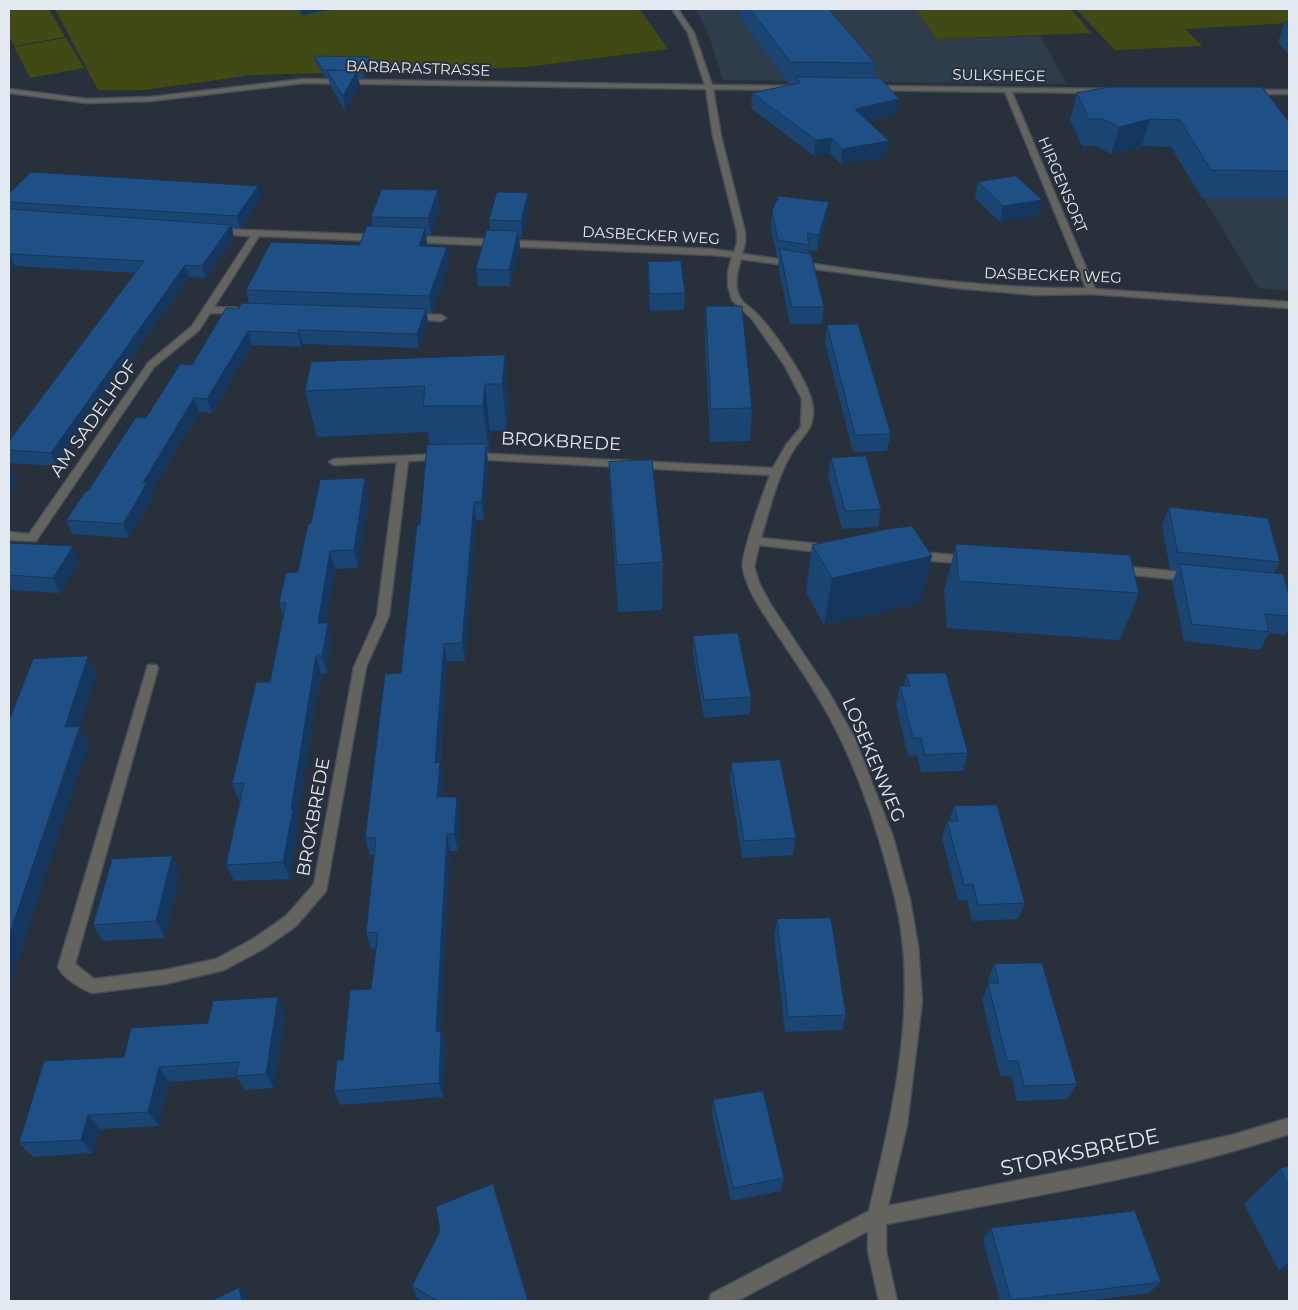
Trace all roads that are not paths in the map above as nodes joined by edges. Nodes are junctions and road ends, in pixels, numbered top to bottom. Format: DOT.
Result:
graph roads {
  1 [pos="675,9"];
  2 [pos="709,88"];
  3 [pos="802,88"];
  4 [pos="870,88"];
  5 [pos="1007,89"];
  6 [pos="9,91"];
  7 [pos="1122,91"];
  8 [pos="1237,92"];
  9 [pos="1289,92"];
  10 [pos="209,231"];
  11 [pos="256,234"];
  12 [pos="383,238"];
  13 [pos="403,239"];
  14 [pos="736,255"];
  15 [pos="1092,291"];
  16 [pos="1289,305"];
  17 [pos="207,310"];
  18 [pos="256,312"];
  19 [pos="406,316"];
  20 [pos="442,318"];
  21 [pos="403,458"];
  22 [pos="334,462"];
  23 [pos="776,472"];
  24 [pos="9,536"];
  25 [pos="754,541"];
  26 [pos="840,550"];
  27 [pos="908,556"];
  28 [pos="984,561"];
  29 [pos="1105,569"];
  30 [pos="1200,578"];
  31 [pos="152,668"];
  32 [pos="1289,1126"];
  33 [pos="877,1217"];
  34 [pos="718,1301"];
  35 [pos="888,1301"];
  1 -- 2 [label="street, LOSEKENWEG"];
  2 -- 3 [label="street"];
  2 -- 6 [label="street, BARBARASTRASSE"];
  2 -- 14 [label="street, LOSEKENWEG"];
  4 -- 5 [label="street, SULKSHEGE"];
  5 -- 7 [label="street, SULKSHEGE"];
  5 -- 15 [label="street, HIRGENSORT"];
  8 -- 9 [label="street"];
  10 -- 11 [label="street"];
  11 -- 12 [label="street"];
  11 -- 17 [label="street, AM SADELHOF"];
  13 -- 14 [label="street, DASBECKER WEG"];
  14 -- 15 [label="street, DASBECKER WEG"];
  14 -- 23 [label="street, LOSEKENWEG"];
  15 -- 16 [label="street, DASBECKER WEG"];
  17 -- 18 [label="street"];
  17 -- 24 [label="street, AM SADELHOF"];
  19 -- 20 [label="street"];
  21 -- 22 [label="street, BROKBREDE"];
  21 -- 23 [label="street, BROKBREDE"];
  21 -- 31 [label="street, BROKBREDE"];
  23 -- 25 [label="street, LOSEKENWEG"];
  25 -- 26 [label="street"];
  25 -- 33 [label="street, LOSEKENWEG"];
  27 -- 28 [label="street"];
  29 -- 30 [label="street"];
  32 -- 33 [label="street, STORKSBREDE"];
  33 -- 34 [label="street, STORKSBREDE"];
  33 -- 35 [label="street, LOSEKENWEG"];
}
